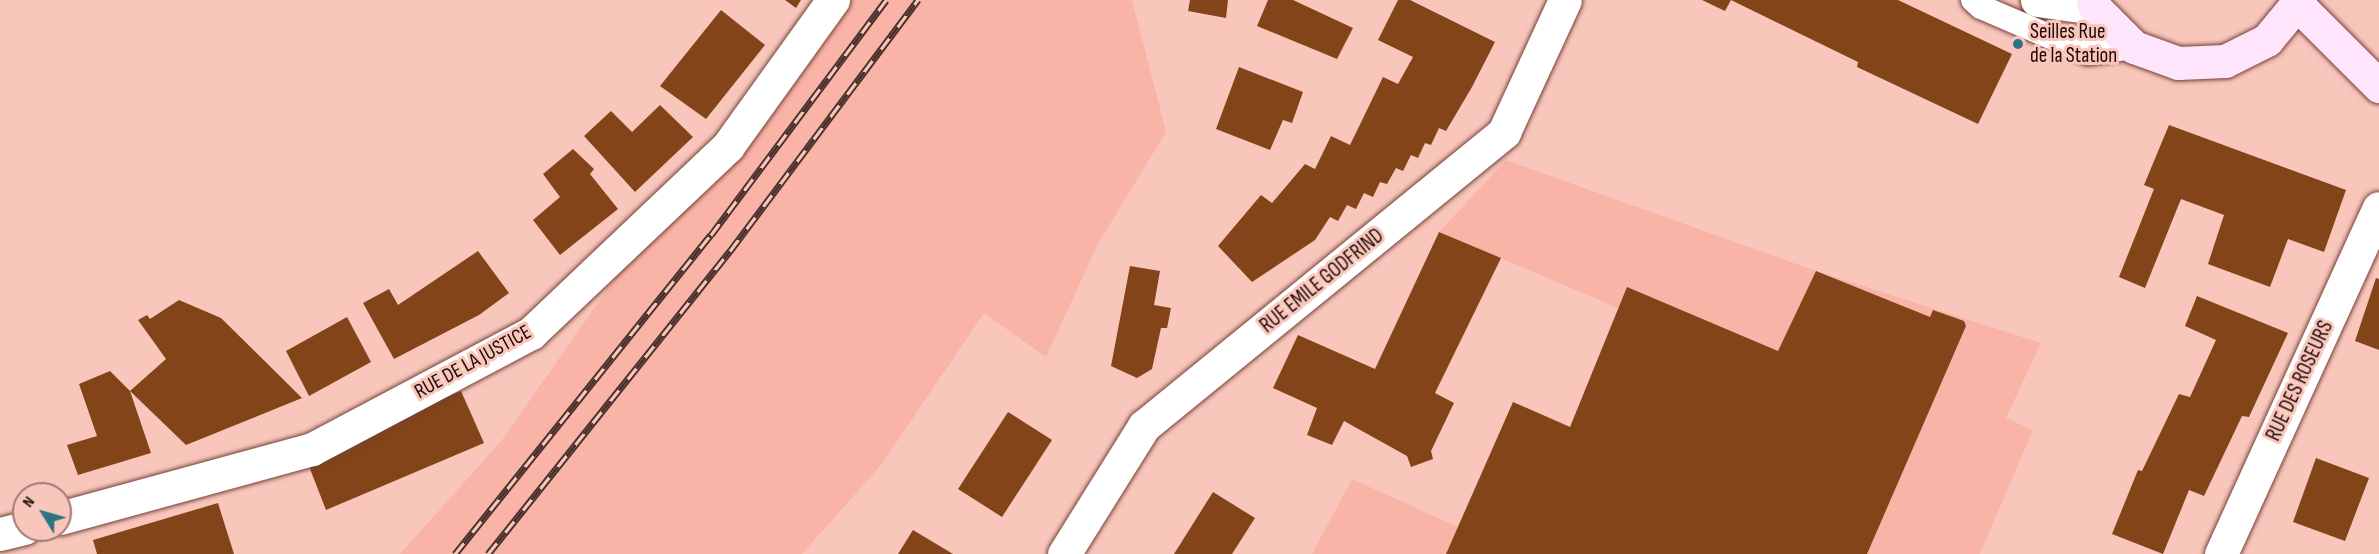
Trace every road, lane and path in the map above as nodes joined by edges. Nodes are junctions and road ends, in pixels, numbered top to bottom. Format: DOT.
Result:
graph roads {
  1 [pos="833,0"];
  2 [pos="1565,0"];
  3 [pos="1973,0"];
  4 [pos="2037,0"];
  5 [pos="2299,2"];
  6 [pos="2094,4"];
  7 [pos="2134,47"];
  8 [pos="2379,86"];
  9 [pos="2379,208"];
  10 [pos="72,515"];
  11 [pos="1064,554"];
  12 [pos="2221,554"];
  1 -- 10 [label="street, RUE DE LA JUSTICE"];
  2 -- 11 [label="street, RUE EMILE GODFRIND"];
  3 -- 7 [label="lane"];
  4 -- 6 [label="street"];
  5 -- 7 [label="main road"];
  5 -- 8 [label="main road"];
  6 -- 7 [label="main road"];
  9 -- 12 [label="street, RUE DES ROSEURS"];
}
